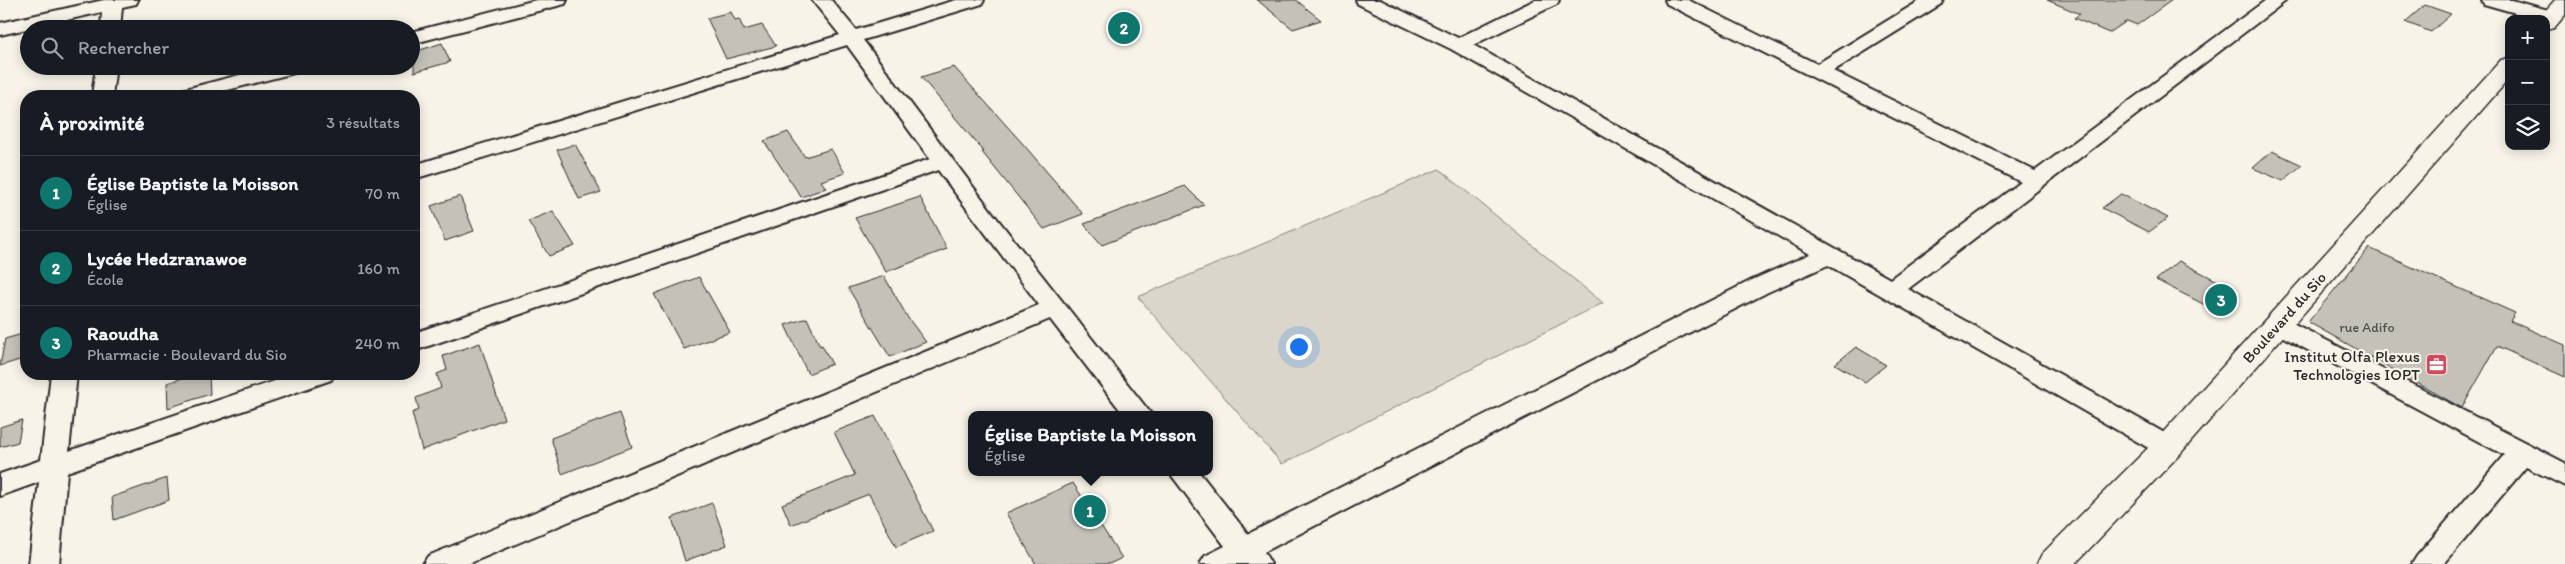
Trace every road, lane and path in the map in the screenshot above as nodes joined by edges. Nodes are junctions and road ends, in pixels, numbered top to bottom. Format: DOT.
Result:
graph roads {
  1 [pos="558,0"];
  2 [pos="821,0"];
  3 [pos="975,0"];
  4 [pos="1365,0"];
  5 [pos="1550,0"];
  6 [pos="1674,0"];
  7 [pos="1934,0"];
  8 [pos="2278,0"];
  9 [pos="2491,0"];
  10 [pos="119,1"];
  11 [pos="2554,14"];
  12 [pos="38,20"];
  13 [pos="113,20"];
  14 [pos="20,24"];
  15 [pos="0,29"];
  16 [pos="420,36"];
  17 [pos="852,37"];
  18 [pos="1458,45"];
  19 [pos="2505,70"];
  20 [pos="1818,72"];
  21 [pos="105,75"];
  22 [pos="264,75"];
  23 [pos="103,90"];
  24 [pos="205,90"];
  25 [pos="942,162"];
  26 [pos="420,170"];
  27 [pos="2037,181"];
  28 [pos="1830,255"];
  29 [pos="1891,290"];
  30 [pos="1054,308"];
  31 [pos="2279,324"];
  32 [pos="420,340"];
  33 [pos="63,380"];
  34 [pos="304,380"];
  35 [pos="1136,411"];
  36 [pos="2168,447"];
  37 [pos="2522,452"];
  38 [pos="52,466"];
  39 [pos="2565,475"];
  40 [pos="1186,476"];
  41 [pos="0,485"];
  42 [pos="1250,556"];
  43 [pos="44,564"];
  44 [pos="438,564"];
  45 [pos="1215,564"];
  46 [pos="2054,564"];
  47 [pos="2427,564"];
  1 -- 16 [label="street"];
  2 -- 17 [label="street"];
  3 -- 17 [label="street"];
  4 -- 18 [label="street"];
  5 -- 18 [label="street"];
  6 -- 20 [label="street"];
  7 -- 20 [label="street"];
  8 -- 27 [label="street"];
  9 -- 11 [label="street"];
  10 -- 12 [label="street"];
  10 -- 13 [label="street"];
  14 -- 15 [label="street"];
  17 -- 25 [label="street"];
  17 -- 26 [label="street"];
  18 -- 28 [label="street"];
  19 -- 31 [label="street, Boulevard du Sio"];
  20 -- 27 [label="street"];
  21 -- 23 [label="street"];
  22 -- 24 [label="street"];
  25 -- 30 [label="street"];
  25 -- 32 [label="street"];
  27 -- 29 [label="street"];
  28 -- 29 [label="street"];
  28 -- 42 [label="street"];
  29 -- 36 [label="street"];
  30 -- 35 [label="street"];
  30 -- 44 [label="street"];
  31 -- 36 [label="street, Boulevard du Sio"];
  31 -- 37 [label="street"];
  33 -- 38 [label="street"];
  34 -- 38 [label="street"];
  36 -- 46 [label="street, Boulevard du Sio"];
  37 -- 39 [label="street"];
  37 -- 47 [label="street"];
  38 -- 41 [label="street"];
  38 -- 43 [label="street"];
  40 -- 42 [label="street"];
  42 -- 45 [label="street"];
}
